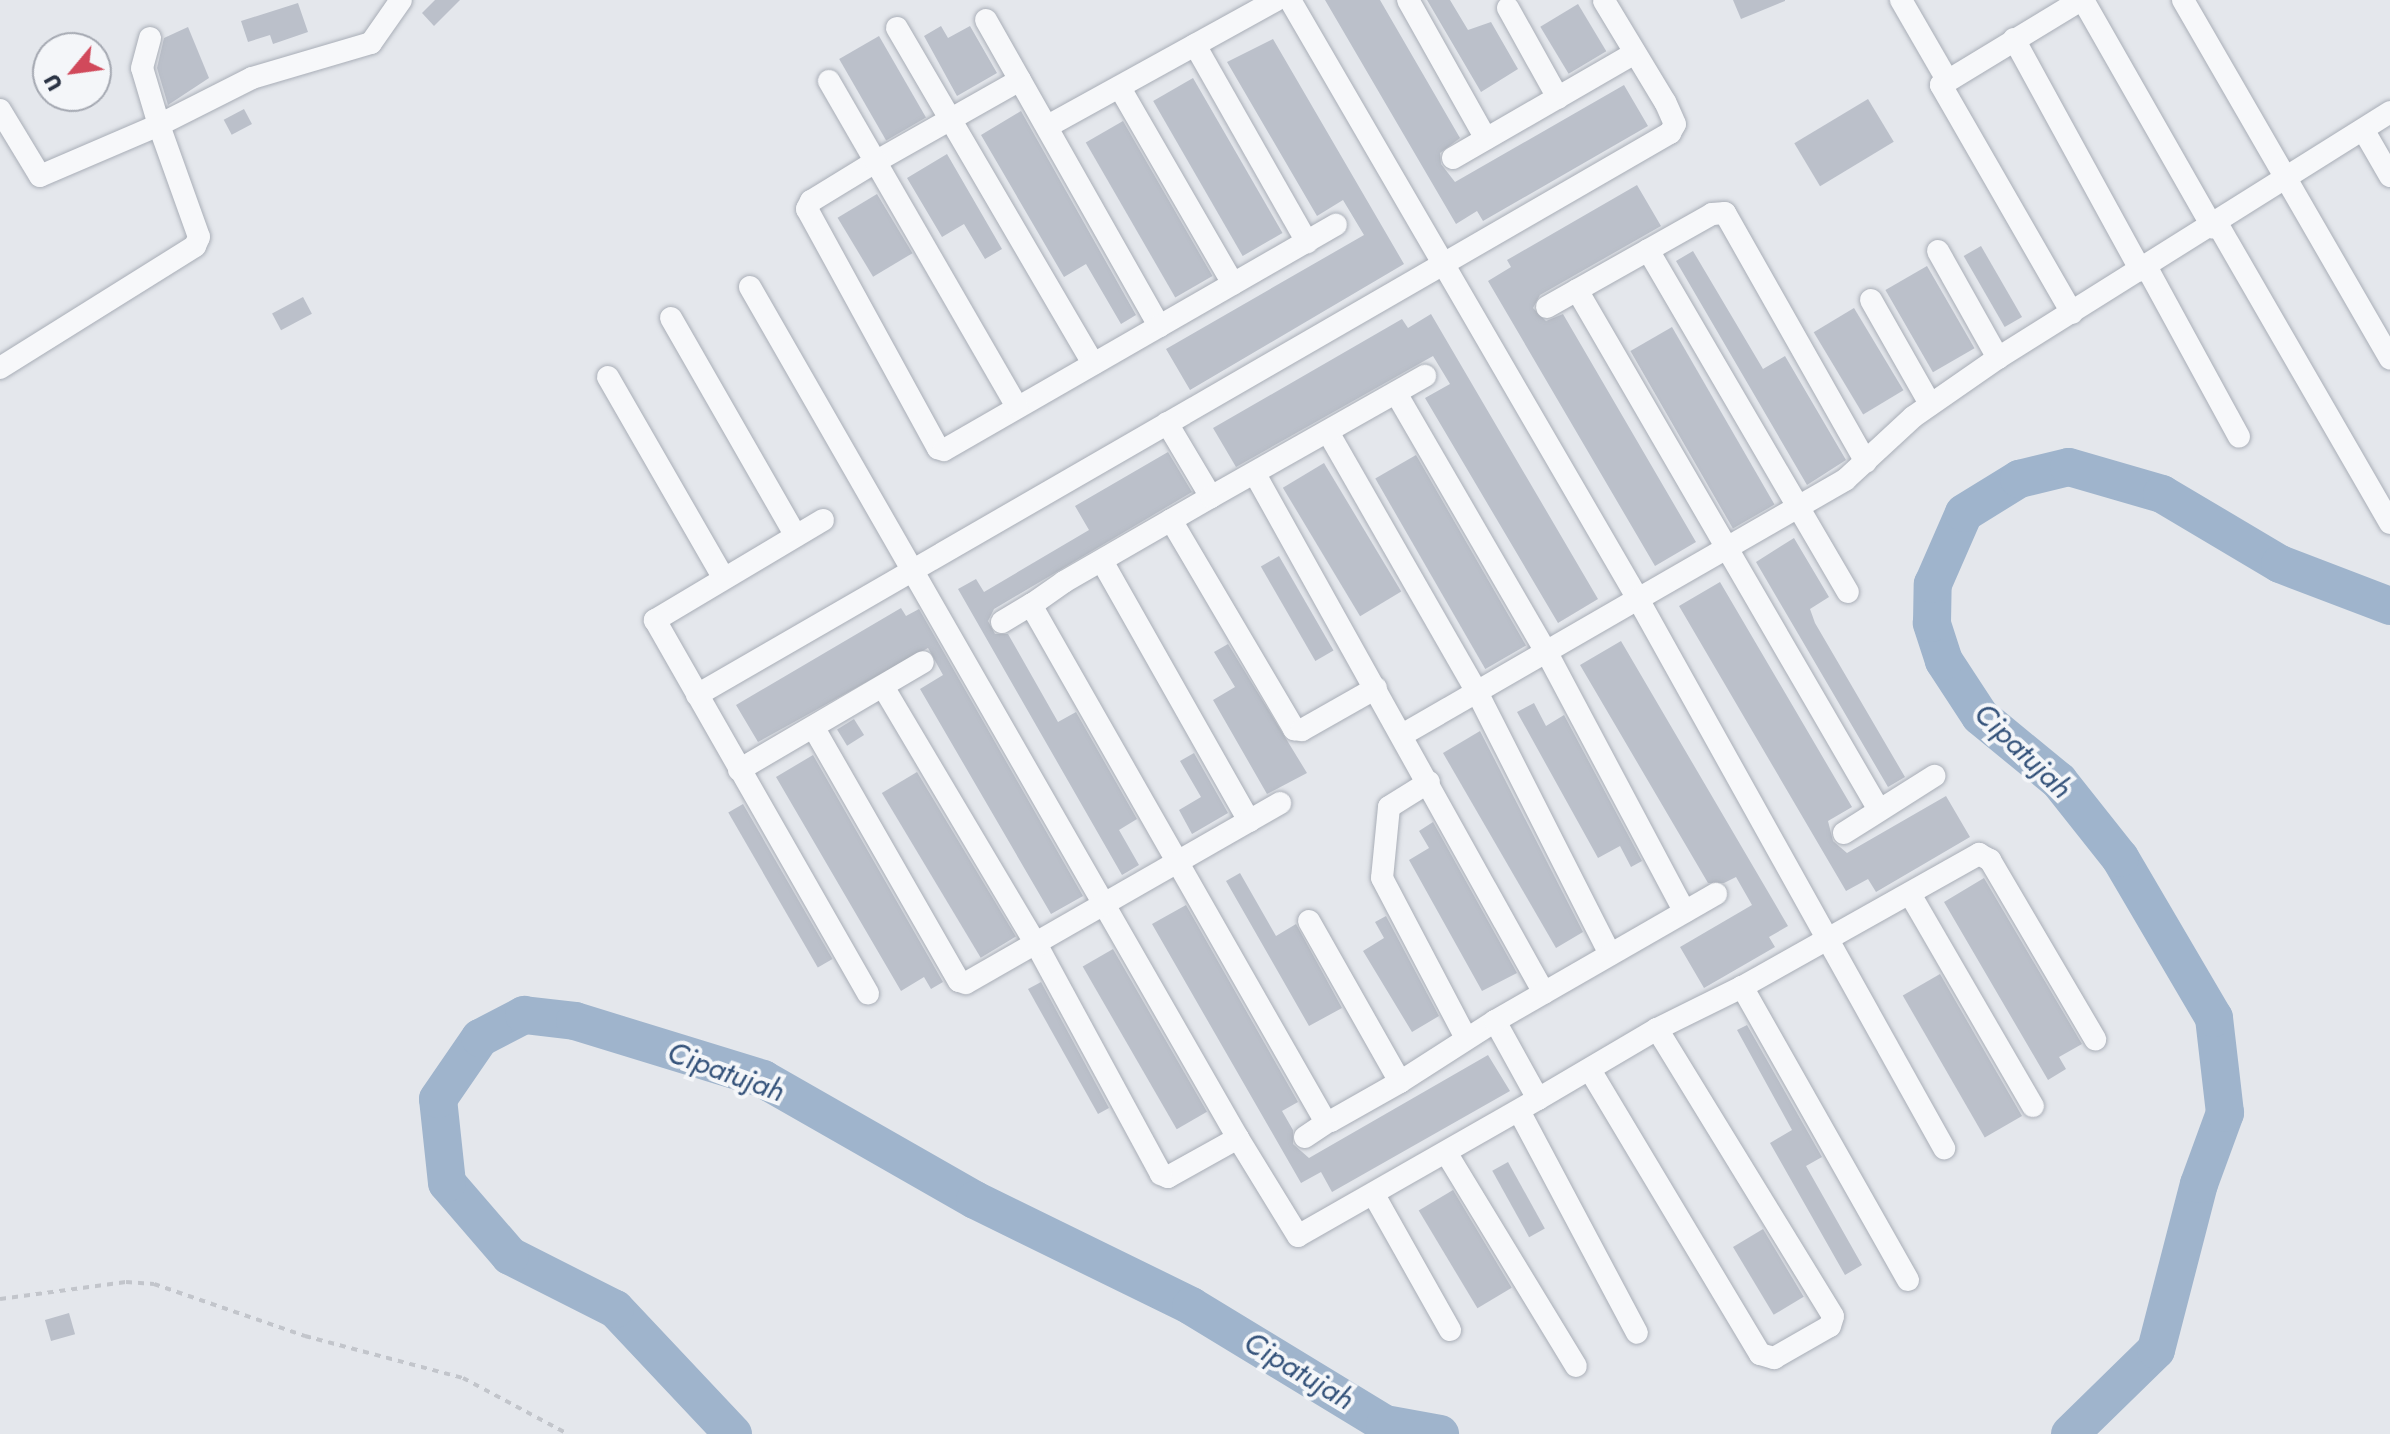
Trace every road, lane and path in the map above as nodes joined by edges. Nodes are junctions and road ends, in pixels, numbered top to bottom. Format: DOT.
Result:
graph roads {
  1 [pos="401,0"];
  2 [pos="1276,0"];
  3 [pos="1290,0"];
  4 [pos="1408,0"];
  5 [pos="1901,0"];
  6 [pos="2082,0"];
  7 [pos="2183,0"];
  8 [pos="1604,1"];
  9 [pos="1508,8"];
  10 [pos="986,20"];
  11 [pos="897,28"];
  12 [pos="150,38"];
  13 [pos="2014,39"];
  14 [pos="1195,45"];
  15 [pos="1635,53"];
  16 [pos="1946,78"];
  17 [pos="1020,80"];
  18 [pos="829,81"];
  19 [pos="1120,88"];
  20 [pos="1558,98"];
  21 [pos="0,110"];
  22 [pos="2390,112"];
  23 [pos="949,121"];
  24 [pos="159,125"];
  25 [pos="1048,126"];
  26 [pos="2364,131"];
  27 [pos="1486,139"];
  28 [pos="1453,158"];
  29 [pos="875,162"];
  30 [pos="2390,176"];
  31 [pos="2287,180"];
  32 [pos="1336,225"];
  33 [pos="2216,226"];
  34 [pos="1307,242"];
  35 [pos="1648,250"];
  36 [pos="1938,251"];
  37 [pos="1447,263"];
  38 [pos="2144,270"];
  39 [pos="1233,284"];
  40 [pos="750,287"];
  41 [pos="1577,290"];
  42 [pos="1871,300"];
  43 [pos="1547,307"];
  44 [pos="2072,313"];
  45 [pos="671,318"];
  46 [pos="1159,326"];
  47 [pos="1998,358"];
  48 [pos="2390,359"];
  49 [pos="1093,364"];
  50 [pos="0,368"];
  51 [pos="1425,376"];
  52 [pos="608,377"];
  53 [pos="1396,393"];
  54 [pos="1930,404"];
  55 [pos="1017,407"];
  56 [pos="1167,423"];
  57 [pos="1328,432"];
  58 [pos="2239,437"];
  59 [pos="1866,462"];
  60 [pos="1255,474"];
  61 [pos="1211,497"];
  62 [pos="1799,508"];
  63 [pos="823,520"];
  64 [pos="1171,520"];
  65 [pos="2390,523"];
  66 [pos="796,536"];
  67 [pos="1724,551"];
  68 [pos="1102,561"];
  69 [pos="911,570"];
  70 [pos="723,577"];
  71 [pos="1848,592"];
  72 [pos="1638,599"];
  73 [pos="1032,604"];
  74 [pos="1002,622"];
  75 [pos="1547,653"];
  76 [pos="923,662"];
  77 [pos="883,687"];
  78 [pos="1376,688"];
  79 [pos="1477,692"];
  80 [pos="697,695"];
  81 [pos="815,730"];
  82 [pos="1402,735"];
  83 [pos="739,770"];
  84 [pos="1934,776"];
  85 [pos="1429,782"];
  86 [pos="1280,803"];
  87 [pos="1879,810"];
  88 [pos="1249,821"];
  89 [pos="1844,833"];
  90 [pos="1177,863"];
  91 [pos="1716,894"];
  92 [pos="1910,894"];
  93 [pos="1107,905"];
  94 [pos="1685,912"];
  95 [pos="1309,921"];
  96 [pos="1828,938"];
  97 [pos="1037,946"];
  98 [pos="1610,954"];
  99 [pos="1742,987"];
  100 [pos="1544,993"];
  101 [pos="868,994"];
  102 [pos="1495,1021"];
  103 [pos="1657,1029"];
  104 [pos="1465,1036"];
  105 [pos="2095,1039"];
  106 [pos="1590,1070"];
  107 [pos="1400,1082"];
  108 [pos="1529,1105"];
  109 [pos="2033,1106"];
  110 [pos="1329,1121"];
  111 [pos="1305,1137"];
  112 [pos="1238,1138"];
  113 [pos="1944,1148"];
  114 [pos="1447,1154"];
  115 [pos="1374,1195"];
  116 [pos="1908,1280"];
  117 [pos="0,1299"];
  118 [pos="1450,1330"];
  119 [pos="1637,1333"];
  120 [pos="1576,1366"];
  121 [pos="568,1434"];
  1 -- 24 [label="street"];
  2 -- 14 [label="street"];
  3 -- 37 [label="street"];
  4 -- 27 [label="street"];
  5 -- 16 [label="street"];
  6 -- 13 [label="street"];
  6 -- 33 [label="street"];
  7 -- 31 [label="street"];
  8 -- 15 [label="street"];
  9 -- 20 [label="street"];
  10 -- 17 [label="street"];
  11 -- 23 [label="street"];
  12 -- 24 [label="street"];
  13 -- 16 [label="street"];
  13 -- 38 [label="street"];
  14 -- 19 [label="street"];
  14 -- 34 [label="street"];
  15 -- 20 [label="street"];
  15 -- 37 [label="street"];
  16 -- 44 [label="street"];
  17 -- 23 [label="street"];
  17 -- 25 [label="street"];
  18 -- 29 [label="street"];
  19 -- 25 [label="street"];
  19 -- 39 [label="street"];
  20 -- 27 [label="street"];
  21 -- 24 [label="street"];
  22 -- 26 [label="street"];
  23 -- 29 [label="street"];
  23 -- 49 [label="street"];
  24 -- 50 [label="street"];
  25 -- 46 [label="street"];
  26 -- 30 [label="street"];
  26 -- 31 [label="street"];
  27 -- 28 [label="street"];
  29 -- 55 [label="street"];
  29 -- 55 [label="street"];
  31 -- 33 [label="street"];
  31 -- 48 [label="street"];
  32 -- 34 [label="street"];
  33 -- 38 [label="street"];
  33 -- 65 [label="street"];
  34 -- 39 [label="street"];
  35 -- 41 [label="street"];
  35 -- 59 [label="street"];
  35 -- 62 [label="street"];
  36 -- 47 [label="street"];
  37 -- 56 [label="street"];
  37 -- 72 [label="street"];
  38 -- 44 [label="street"];
  38 -- 58 [label="street"];
  39 -- 46 [label="street"];
  40 -- 69 [label="street"];
  41 -- 43 [label="street"];
  41 -- 67 [label="street"];
  42 -- 54 [label="street"];
  44 -- 47 [label="street"];
  45 -- 66 [label="street"];
  46 -- 49 [label="street"];
  47 -- 54 [label="street"];
  49 -- 55 [label="street"];
  51 -- 53 [label="street"];
  52 -- 70 [label="street"];
  53 -- 57 [label="street"];
  53 -- 75 [label="street"];
  54 -- 59 [label="street"];
  56 -- 61 [label="street"];
  56 -- 69 [label="street"];
  57 -- 60 [label="street"];
  57 -- 79 [label="street"];
  59 -- 62 [label="street"];
  60 -- 61 [label="street"];
  60 -- 78 [label="street"];
  61 -- 64 [label="street"];
  62 -- 67 [label="street"];
  62 -- 71 [label="street"];
  63 -- 66 [label="street"];
  64 -- 68 [label="street"];
  64 -- 78 [label="street"];
  66 -- 70 [label="street"];
  67 -- 72 [label="street"];
  67 -- 87 [label="street"];
  68 -- 73 [label="street"];
  68 -- 88 [label="street"];
  69 -- 80 [label="street"];
  69 -- 93 [label="street"];
  70 -- 80 [label="street"];
  72 -- 75 [label="street"];
  72 -- 96 [label="street"];
  73 -- 74 [label="street"];
  73 -- 90 [label="street"];
  75 -- 79 [label="street"];
  75 -- 94 [label="street"];
  76 -- 77 [label="street"];
  77 -- 81 [label="street"];
  77 -- 97 [label="street"];
  78 -- 82 [label="street"];
  79 -- 82 [label="street"];
  79 -- 98 [label="street"];
  80 -- 83 [label="street"];
  81 -- 83 [label="street"];
  81 -- 97 [label="street"];
  82 -- 85 [label="street"];
  83 -- 101 [label="street"];
  84 -- 87 [label="street"];
  85 -- 100 [label="street"];
  85 -- 104 [label="street"];
  86 -- 88 [label="street"];
  87 -- 89 [label="street"];
  88 -- 90 [label="street"];
  90 -- 93 [label="street"];
  90 -- 110 [label="street"];
  91 -- 94 [label="street"];
  92 -- 96 [label="street"];
  92 -- 105 [label="street"];
  92 -- 109 [label="street"];
  93 -- 97 [label="street"];
  93 -- 112 [label="street"];
  94 -- 98 [label="street"];
  95 -- 107 [label="street"];
  96 -- 99 [label="street"];
  96 -- 113 [label="street"];
  97 -- 112 [label="street"];
  98 -- 100 [label="street"];
  99 -- 103 [label="street"];
  99 -- 116 [label="street"];
  100 -- 102 [label="street"];
  102 -- 104 [label="street"];
  102 -- 108 [label="street"];
  103 -- 106 [label="street"];
  103 -- 106 [label="street"];
  104 -- 107 [label="street"];
  106 -- 108 [label="street"];
  107 -- 110 [label="street"];
  108 -- 114 [label="street"];
  108 -- 119 [label="street"];
  110 -- 111 [label="street"];
  112 -- 115 [label="street"];
  114 -- 115 [label="street"];
  114 -- 120 [label="street"];
  115 -- 118 [label="street"];
  117 -- 121 [label="path"];
}
